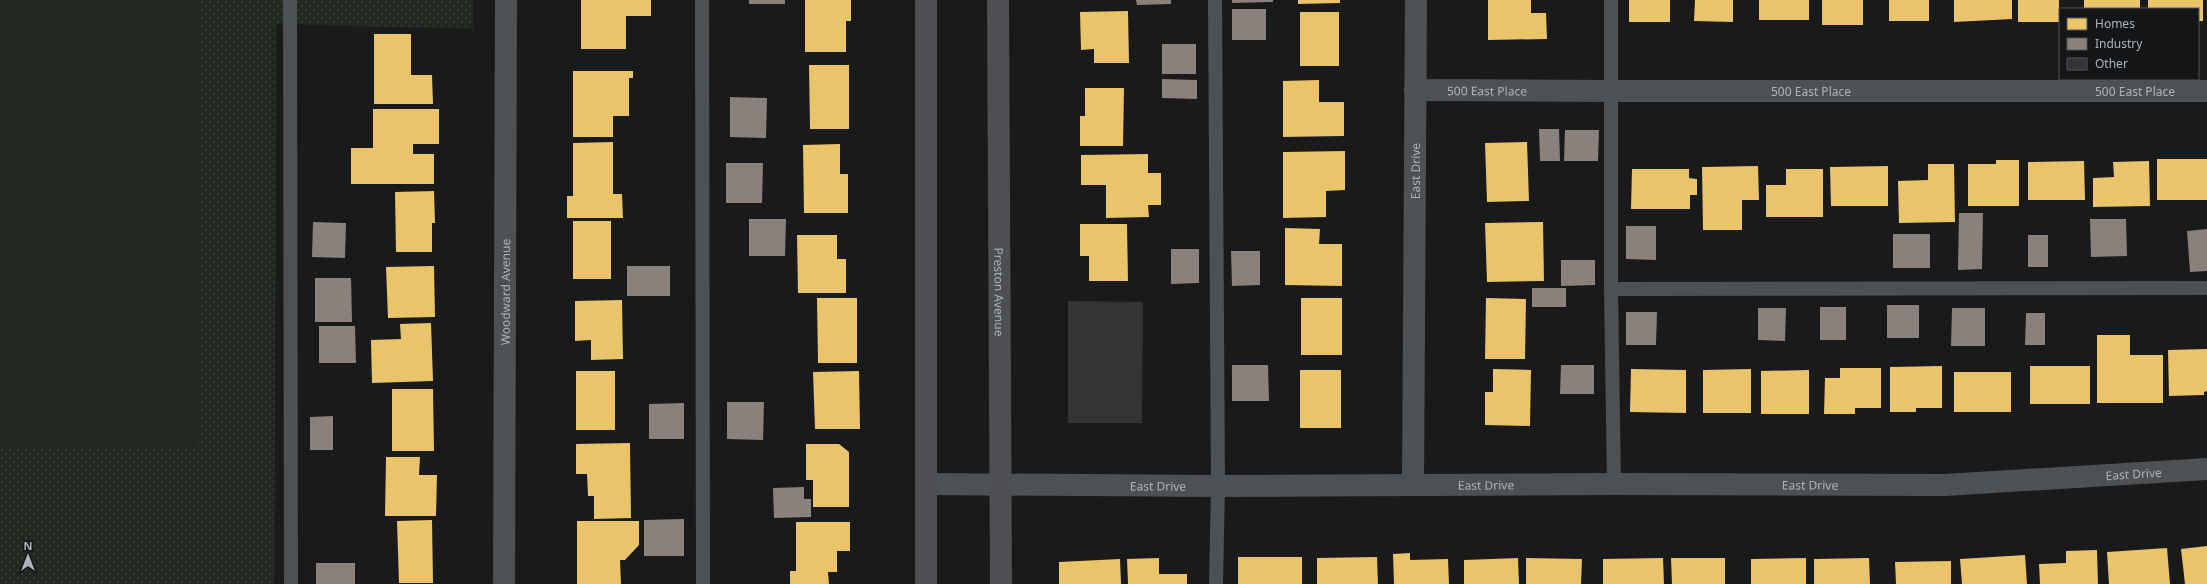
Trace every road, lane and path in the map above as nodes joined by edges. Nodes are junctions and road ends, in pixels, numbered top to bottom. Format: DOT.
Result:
graph roads {
  1 [pos="290,0"];
  2 [pos="506,0"];
  3 [pos="702,0"];
  4 [pos="926,0"];
  5 [pos="998,0"];
  6 [pos="1215,0"];
  7 [pos="1416,0"];
  8 [pos="1612,0"];
  9 [pos="1415,90"];
  10 [pos="2207,91"];
  11 [pos="1611,92"];
  12 [pos="2207,288"];
  13 [pos="1611,289"];
  14 [pos="2207,469"];
  15 [pos="926,484"];
  16 [pos="1614,484"];
  17 [pos="1001,485"];
  18 [pos="1413,485"];
  19 [pos="1218,486"];
  20 [pos="291,584"];
  21 [pos="504,584"];
  22 [pos="703,584"];
  23 [pos="926,584"];
  24 [pos="1001,584"];
  25 [pos="1216,584"];
  1 -- 20 [label="lane"];
  2 -- 21 [label="street, Woodward Avenue"];
  3 -- 22 [label="lane"];
  4 -- 15 [label="main road"];
  5 -- 17 [label="main road, Preston Avenue"];
  6 -- 19 [label="lane"];
  7 -- 9 [label="street, East Drive"];
  8 -- 11 [label="lane"];
  9 -- 11 [label="street, 500 East Place"];
  9 -- 18 [label="street, East Drive"];
  10 -- 11 [label="street, 500 East Place"];
  11 -- 13 [label="lane"];
  12 -- 13 [label="lane"];
  13 -- 16 [label="lane"];
  14 -- 16 [label="street, East Drive"];
  15 -- 17 [label="street, East Drive"];
  15 -- 23 [label="main road"];
  16 -- 18 [label="street, East Drive"];
  17 -- 19 [label="street, East Drive"];
  17 -- 24 [label="main road, Preston Avenue"];
  18 -- 19 [label="street, East Drive"];
  19 -- 25 [label="lane"];
}
